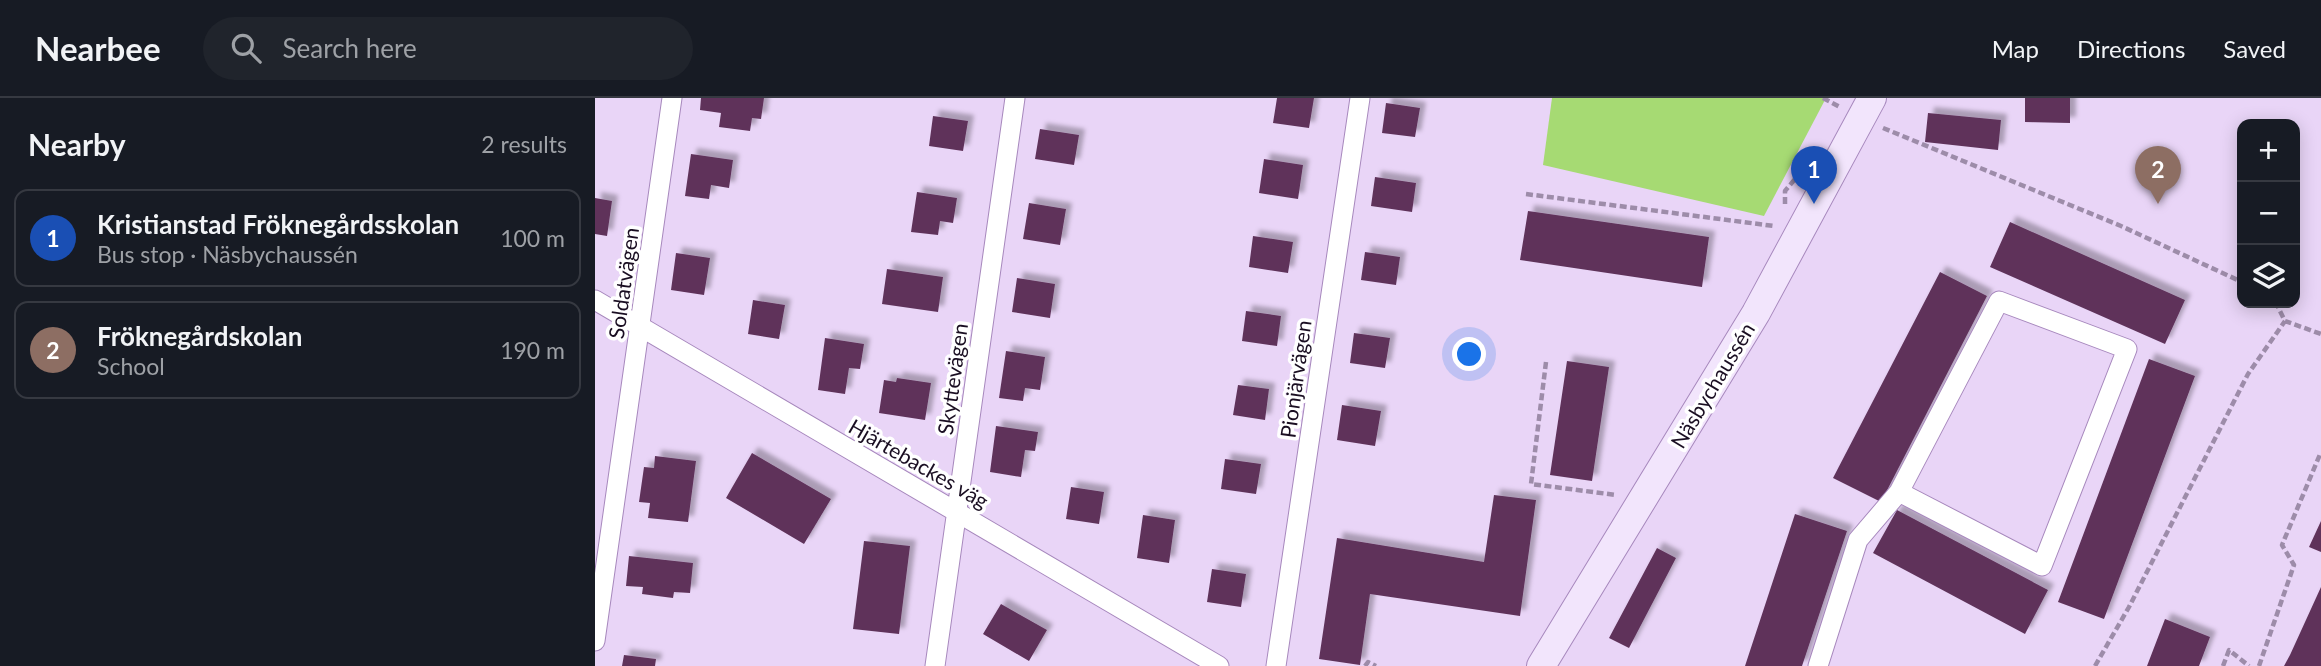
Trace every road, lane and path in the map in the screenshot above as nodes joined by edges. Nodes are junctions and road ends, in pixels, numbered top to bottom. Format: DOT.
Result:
graph roads {
  1 [pos="672,98"];
  2 [pos="1016,98"];
  3 [pos="1360,98"];
  4 [pos="1823,98"];
  5 [pos="1867,108"];
  6 [pos="1526,194"];
  7 [pos="1782,226"];
  8 [pos="2237,280"];
  9 [pos="595,300"];
  10 [pos="2277,308"];
  11 [pos="2285,321"];
  12 [pos="640,326"];
  13 [pos="2321,334"];
  14 [pos="1546,362"];
  15 [pos="2321,452"];
  16 [pos="1899,492"];
  17 [pos="1621,496"];
  18 [pos="956,510"];
  19 [pos="595,641"];
  20 [pos="935,666"];
  21 [pos="1219,666"];
  22 [pos="1276,666"];
  23 [pos="1365,666"];
  24 [pos="1375,666"];
  25 [pos="1541,666"];
  26 [pos="1818,666"];
  27 [pos="2095,666"];
  28 [pos="2223,666"];
  29 [pos="2249,666"];
  30 [pos="2259,666"];
  1 -- 12 [label="street, Soldatvägen"];
  2 -- 18 [label="street, Skyttevägen"];
  3 -- 22 [label="street, Pionjärvägen"];
  4 -- 5 [label="path"];
  5 -- 8 [label="path"];
  5 -- 25 [label="street, Näsbychaussén"];
  6 -- 7 [label="path"];
  9 -- 12 [label="street, Hjärtebackes väg"];
  10 -- 11 [label="path"];
  11 -- 13 [label="path"];
  11 -- 27 [label="path"];
  12 -- 18 [label="street, Hjärtebackes väg"];
  12 -- 19 [label="street, Soldatvägen"];
  14 -- 17 [label="path"];
  15 -- 30 [label="path"];
  16 -- 16 [label="street"];
  16 -- 26 [label="street"];
  18 -- 20 [label="street, Skyttevägen"];
  18 -- 21 [label="street, Hjärtebackes väg"];
  23 -- 24 [label="path"];
  28 -- 29 [label="path"];
}
